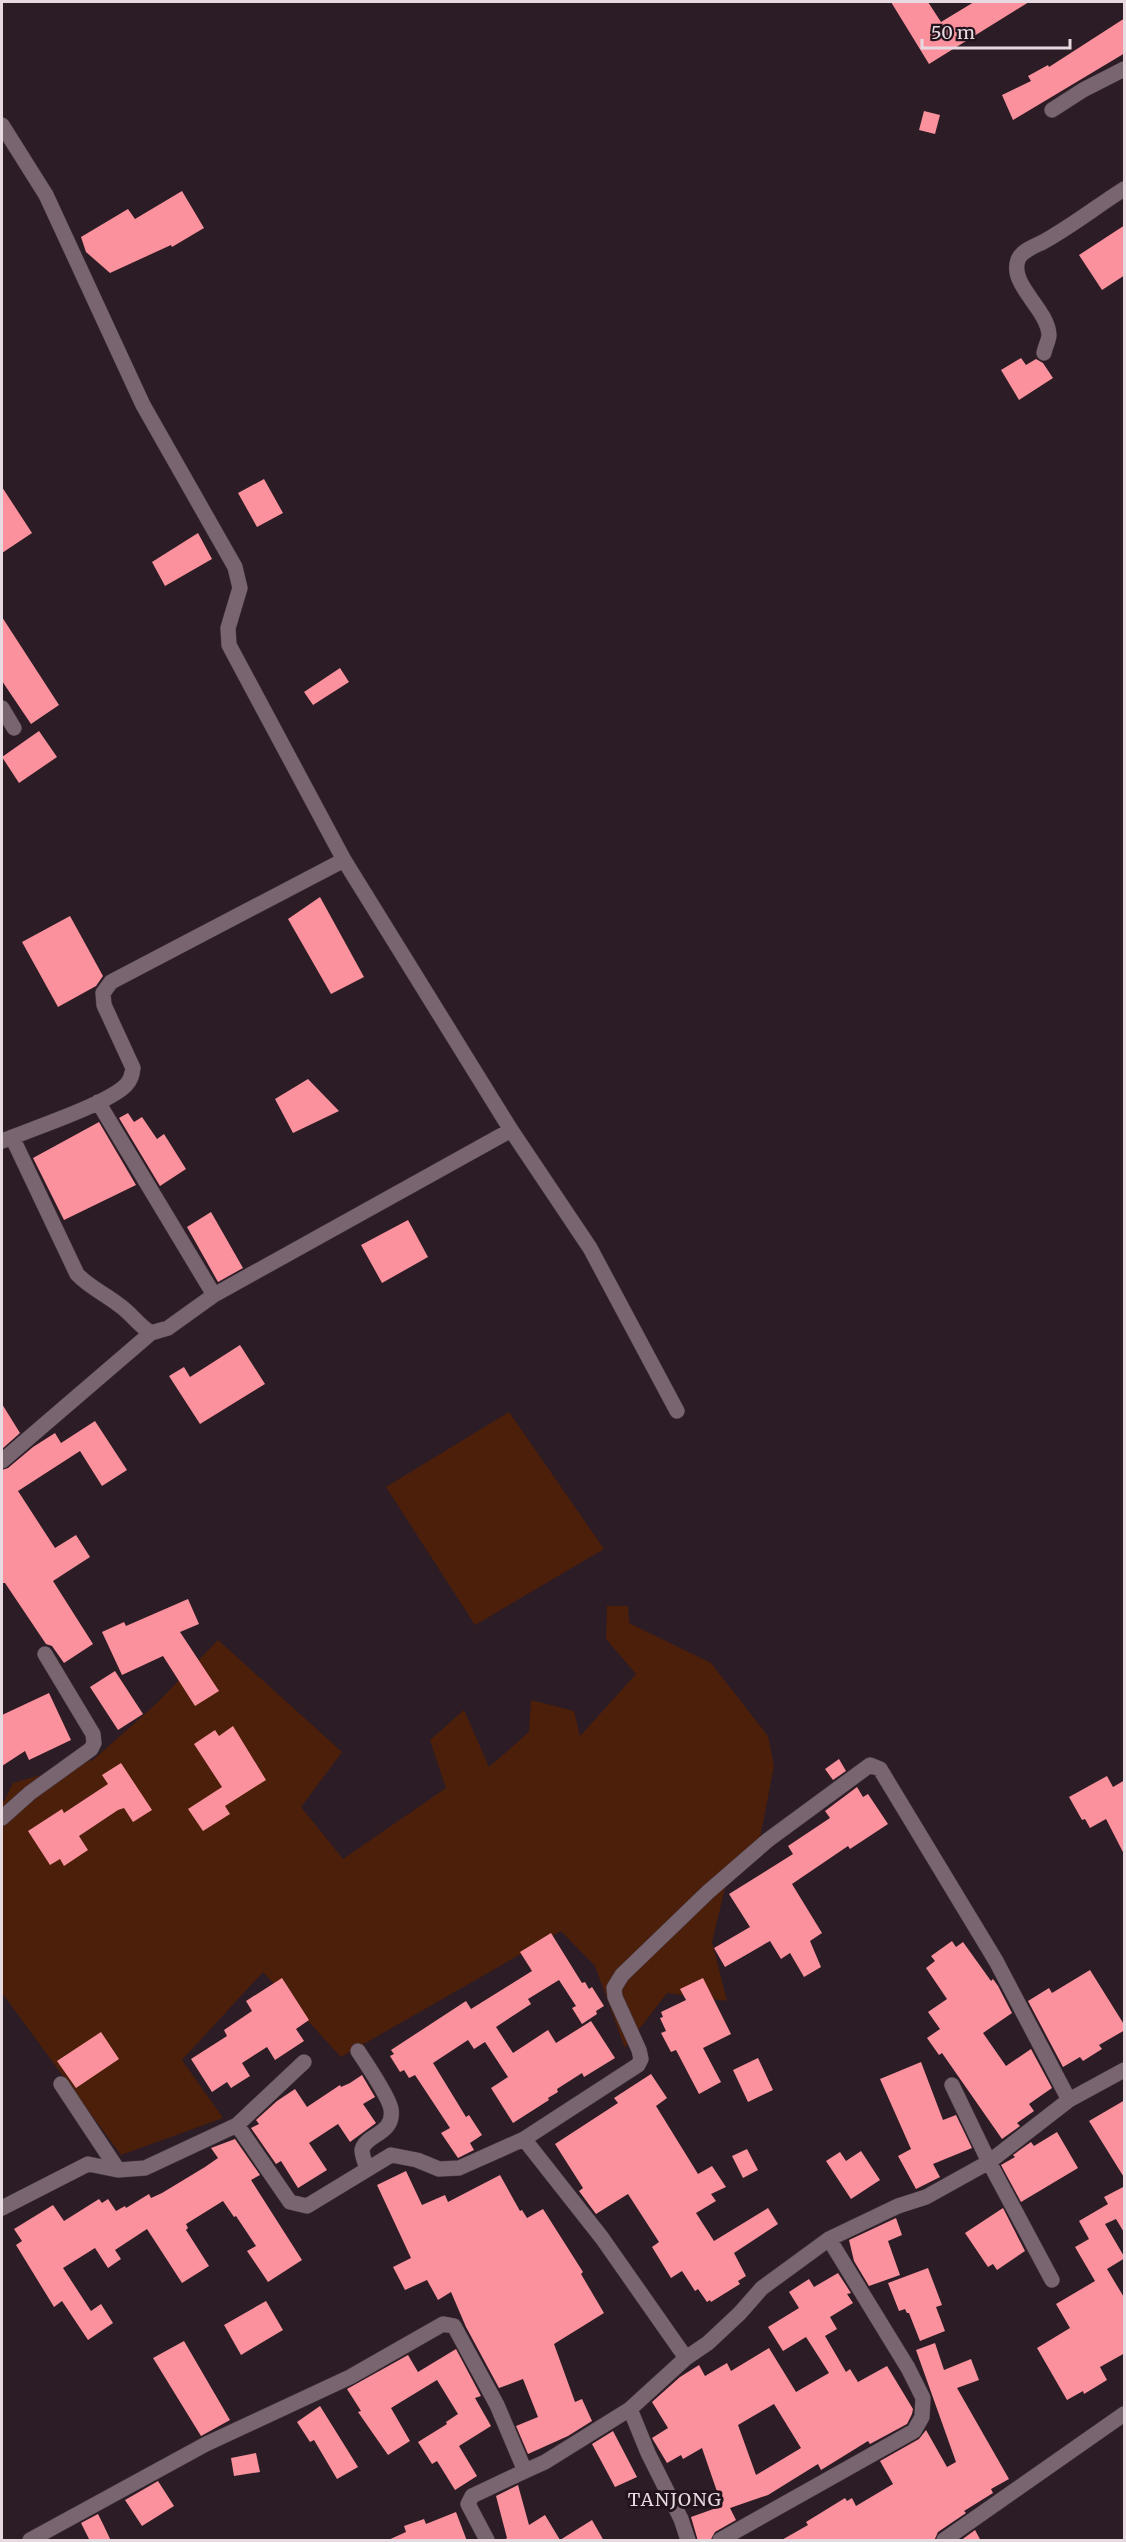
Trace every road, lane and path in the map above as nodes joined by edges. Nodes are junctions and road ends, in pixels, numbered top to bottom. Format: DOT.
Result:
graph roads {
  1 [pos="1125,69"];
  2 [pos="1052,110"];
  3 [pos="2,125"];
  4 [pos="1125,189"];
  5 [pos="1044,353"];
  6 [pos="2,708"];
  7 [pos="14,728"];
  8 [pos="344,860"];
  9 [pos="98,1102"];
  10 [pos="512,1130"];
  11 [pos="7,1139"];
  12 [pos="214,1295"];
  13 [pos="151,1333"];
  14 [pos="677,1411"];
  15 [pos="2,1461"];
  16 [pos="45,1654"];
  17 [pos="2,1818"];
  18 [pos="358,2050"];
  19 [pos="304,2062"];
  20 [pos="1125,2070"];
  21 [pos="61,2084"];
  22 [pos="952,2085"];
  23 [pos="1069,2100"];
  24 [pos="237,2125"];
  25 [pos="524,2139"];
  26 [pos="989,2162"];
  27 [pos="367,2168"];
  28 [pos="118,2170"];
  29 [pos="2,2208"];
  30 [pos="829,2239"];
  31 [pos="1052,2280"];
  32 [pos="686,2358"];
  33 [pos="630,2409"];
  34 [pos="1125,2414"];
  35 [pos="525,2471"];
  36 [pos="30,2541"];
  37 [pos="487,2541"];
  38 [pos="688,2541"];
  39 [pos="720,2541"];
  40 [pos="944,2541"];
  1 -- 2 [label="street"];
  3 -- 8 [label="street"];
  4 -- 5 [label="street"];
  6 -- 7 [label="street"];
  8 -- 9 [label="street"];
  8 -- 10 [label="street"];
  9 -- 11 [label="street"];
  9 -- 12 [label="street"];
  10 -- 12 [label="street"];
  10 -- 14 [label="street"];
  11 -- 13 [label="street"];
  12 -- 13 [label="street"];
  13 -- 15 [label="street"];
  16 -- 17 [label="street"];
  18 -- 27 [label="street"];
  19 -- 24 [label="street"];
  20 -- 23 [label="street"];
  21 -- 28 [label="street"];
  22 -- 26 [label="street"];
  23 -- 25 [label="street"];
  23 -- 26 [label="street"];
  24 -- 27 [label="street"];
  24 -- 28 [label="street"];
  25 -- 27 [label="street"];
  25 -- 32 [label="street"];
  26 -- 30 [label="street"];
  26 -- 31 [label="street"];
  28 -- 29 [label="street"];
  30 -- 32 [label="street"];
  30 -- 39 [label="street"];
  32 -- 33 [label="street"];
  33 -- 35 [label="street"];
  33 -- 38 [label="street"];
  34 -- 40 [label="street"];
  35 -- 36 [label="street"];
  35 -- 37 [label="street"];
}
